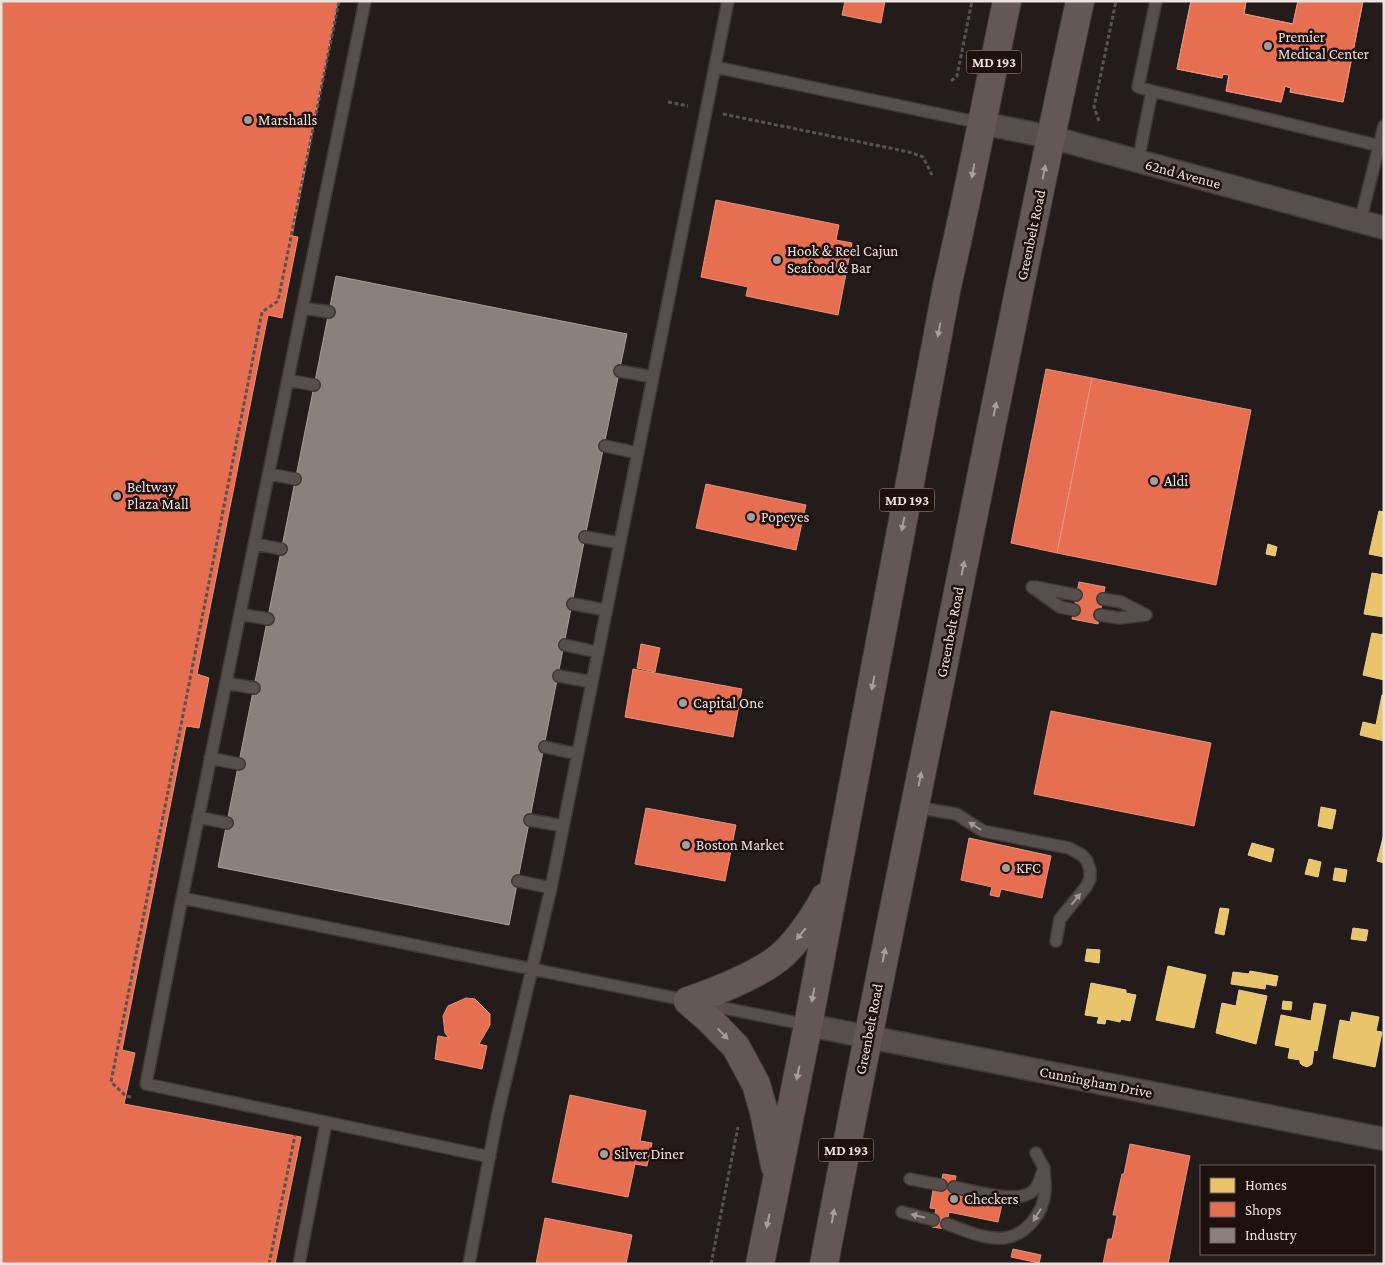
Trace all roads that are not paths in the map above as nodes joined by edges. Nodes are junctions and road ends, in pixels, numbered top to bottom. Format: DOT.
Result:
graph roads {
  1 [pos="365,1"];
  2 [pos="728,1"];
  3 [pos="1007,1"];
  4 [pos="1080,1"];
  5 [pos="1156,1"];
  6 [pos="715,67"];
  7 [pos="1152,91"];
  8 [pos="981,122"];
  9 [pos="1384,126"];
  10 [pos="1050,137"];
  11 [pos="1381,146"];
  12 [pos="1138,161"];
  13 [pos="1360,222"];
  14 [pos="1384,228"];
  15 [pos="303,308"];
  16 [pos="329,312"];
  17 [pos="620,371"];
  18 [pos="653,377"];
  19 [pos="288,380"];
  20 [pos="314,385"];
  21 [pos="605,446"];
  22 [pos="638,453"];
  23 [pos="269,474"];
  24 [pos="295,479"];
  25 [pos="585,537"];
  26 [pos="620,543"];
  27 [pos="255,544"];
  28 [pos="281,549"];
  29 [pos="1076,595"];
  30 [pos="1103,599"];
  31 [pos="573,604"];
  32 [pos="606,610"];
  33 [pos="1074,610"];
  34 [pos="240,614"];
  35 [pos="1100,615"];
  36 [pos="268,619"];
  37 [pos="565,646"];
  38 [pos="597,652"];
  39 [pos="560,676"];
  40 [pos="592,682"];
  41 [pos="226,683"];
  42 [pos="254,688"];
  43 [pos="545,747"];
  44 [pos="577,754"];
  45 [pos="210,758"];
  46 [pos="239,764"];
  47 [pos="914,807"];
  48 [pos="198,817"];
  49 [pos="530,820"];
  50 [pos="227,823"];
  51 [pos="562,826"];
  52 [pos="836,878"];
  53 [pos="518,881"];
  54 [pos="550,888"];
  55 [pos="182,898"];
  56 [pos="1056,941"];
  57 [pos="531,969"];
  58 [pos="688,1001"];
  59 [pos="808,1025"];
  60 [pos="868,1037"];
  61 [pos="326,1123"];
  62 [pos="1384,1139"];
  63 [pos="1036,1153"];
  64 [pos="490,1157"];
  65 [pos="1044,1168"];
  66 [pos="777,1179"];
  67 [pos="910,1179"];
  68 [pos="941,1184"];
  69 [pos="954,1187"];
  70 [pos="902,1212"];
  71 [pos="933,1220"];
  72 [pos="947,1224"];
  73 [pos="299,1264"];
  74 [pos="469,1264"];
  75 [pos="760,1264"];
  76 [pos="824,1264"];
  1 -- 15 [label="lane"];
  2 -- 6 [label="lane"];
  3 -- 8 [label="main road, MD 193"];
  4 -- 10 [label="main road, Greenbelt Road / MD 193"];
  5 -- 7 [label="lane"];
  6 -- 8 [label="lane"];
  6 -- 18 [label="lane"];
  7 -- 11 [label="lane"];
  7 -- 12 [label="lane"];
  8 -- 10 [label="street, 62nd Avenue"];
  8 -- 52 [label="main road, MD 193, one-way"];
  9 -- 11 [label="lane"];
  10 -- 12 [label="street, 62nd Avenue"];
  47 -- 10 [label="main road, Greenbelt Road / MD 193, one-way"];
  11 -- 13 [label="lane"];
  12 -- 13 [label="street, 62nd Avenue"];
  13 -- 14 [label="street, 62nd Avenue"];
  15 -- 16 [label="lane"];
  15 -- 19 [label="lane"];
  17 -- 18 [label="lane"];
  18 -- 22 [label="lane"];
  19 -- 20 [label="lane"];
  19 -- 23 [label="lane"];
  21 -- 22 [label="lane"];
  22 -- 26 [label="lane"];
  23 -- 24 [label="lane"];
  23 -- 27 [label="lane"];
  25 -- 26 [label="lane"];
  26 -- 32 [label="lane"];
  27 -- 28 [label="lane"];
  27 -- 34 [label="lane"];
  29 -- 33 [label="lane"];
  30 -- 35 [label="lane"];
  31 -- 32 [label="lane"];
  32 -- 38 [label="lane"];
  34 -- 36 [label="lane"];
  34 -- 41 [label="lane"];
  37 -- 38 [label="lane"];
  38 -- 40 [label="lane"];
  39 -- 40 [label="lane"];
  40 -- 44 [label="lane"];
  41 -- 42 [label="lane"];
  41 -- 45 [label="lane"];
  43 -- 44 [label="lane"];
  44 -- 51 [label="lane"];
  45 -- 46 [label="lane"];
  45 -- 48 [label="lane"];
  56 -- 47 [label="lane, one-way"];
  60 -- 47 [label="main road, Greenbelt Road / MD 193, one-way"];
  48 -- 50 [label="lane"];
  48 -- 55 [label="lane"];
  49 -- 51 [label="lane"];
  51 -- 54 [label="lane"];
  52 -- 58 [label="main road, one-way"];
  52 -- 59 [label="main road, MD 193, one-way"];
  53 -- 54 [label="lane"];
  54 -- 57 [label="lane"];
  55 -- 57 [label="lane"];
  55 -- 61 [label="lane"];
  57 -- 58 [label="lane"];
  57 -- 64 [label="lane"];
  58 -- 59 [label="lane"];
  58 -- 66 [label="main road, one-way"];
  59 -- 60 [label="street, Cunningham Drive"];
  59 -- 66 [label="main road, MD 193, one-way"];
  60 -- 62 [label="street, Cunningham Drive"];
  76 -- 60 [label="main road, Greenbelt Road / MD 193, one-way"];
  61 -- 64 [label="lane"];
  61 -- 73 [label="lane"];
  63 -- 65 [label="lane"];
  64 -- 74 [label="lane"];
  65 -- 69 [label="lane"];
  65 -- 72 [label="lane, one-way"];
  66 -- 75 [label="main road, MD 193, one-way"];
  67 -- 68 [label="lane"];
  71 -- 70 [label="lane, one-way"];
}
